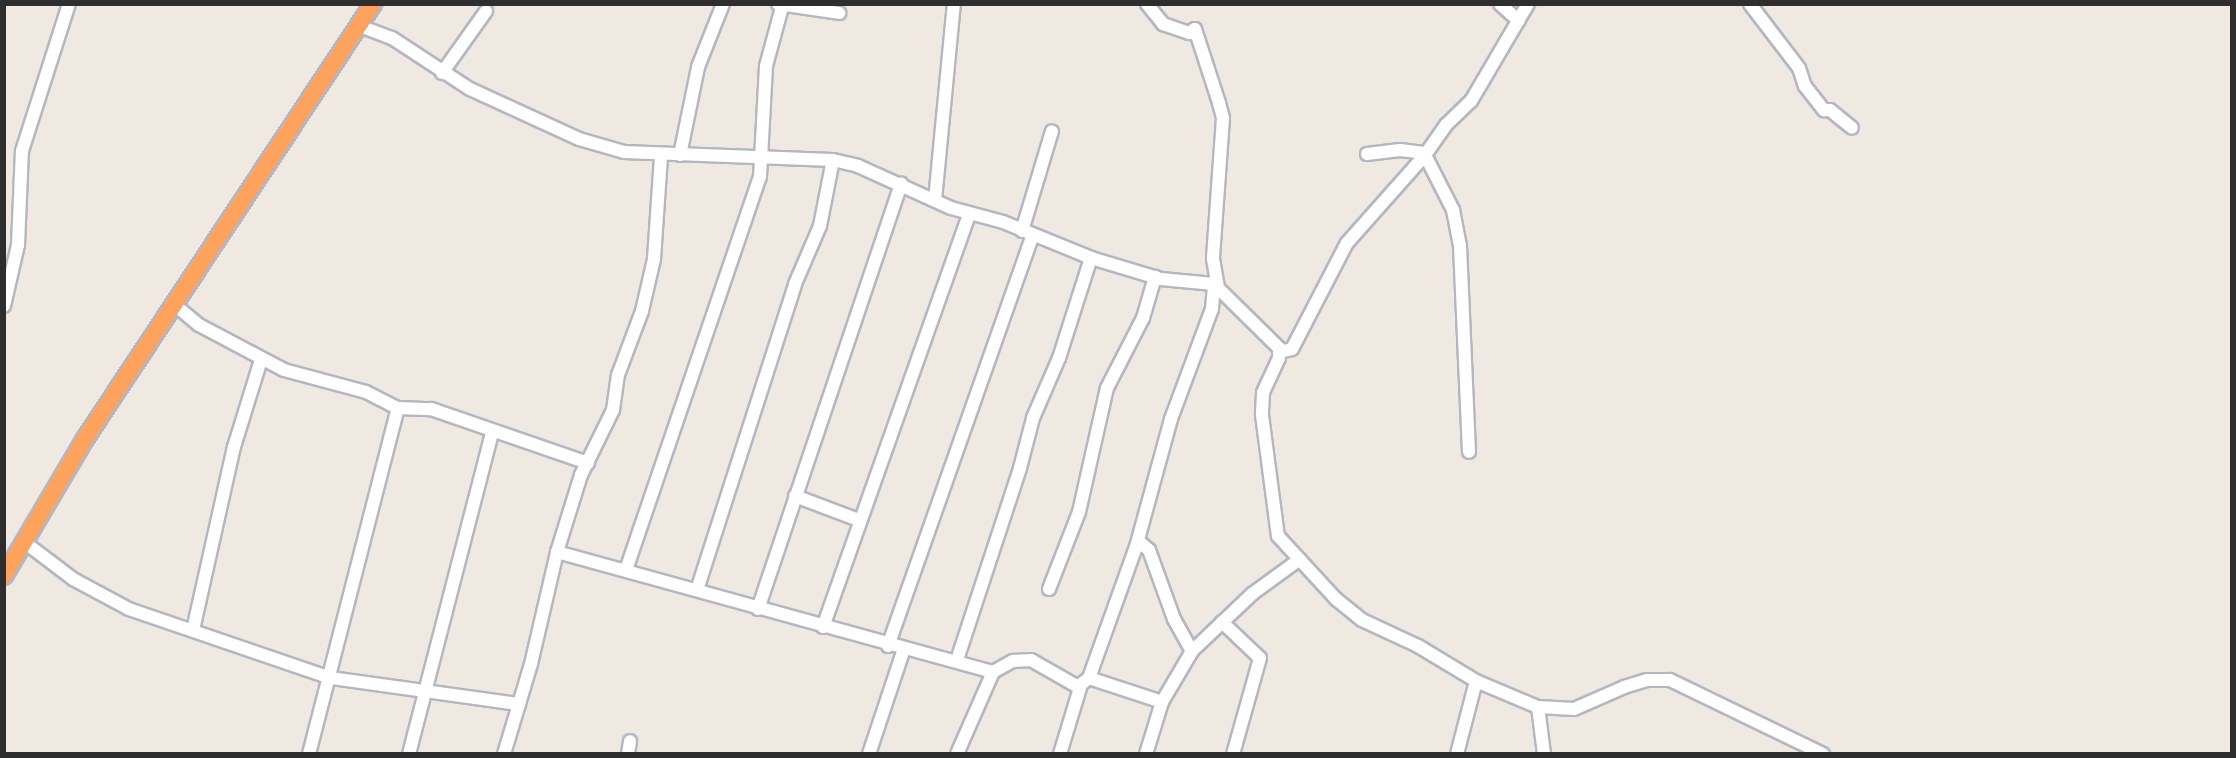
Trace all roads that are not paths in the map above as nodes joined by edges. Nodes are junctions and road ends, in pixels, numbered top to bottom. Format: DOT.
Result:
graph roads {
  1 [pos="69,4"];
  2 [pos="373,4"];
  3 [pos="723,4"];
  4 [pos="954,4"];
  5 [pos="1147,4"];
  6 [pos="1500,4"];
  7 [pos="1528,4"];
  8 [pos="1750,4"];
  9 [pos="780,6"];
  10 [pos="486,12"];
  11 [pos="839,13"];
  12 [pos="1519,21"];
  13 [pos="360,26"];
  14 [pos="442,73"];
  15 [pos="1852,128"];
  16 [pos="1052,131"];
  17 [pos="1367,154"];
  18 [pos="1425,154"];
  19 [pos="662,155"];
  20 [pos="680,155"];
  21 [pos="760,158"];
  22 [pos="833,160"];
  23 [pos="901,183"];
  24 [pos="935,200"];
  25 [pos="969,214"];
  26 [pos="1027,234"];
  27 [pos="1091,258"];
  28 [pos="1155,277"];
  29 [pos="1216,285"];
  30 [pos="175,305"];
  31 [pos="4,306"];
  32 [pos="1279,352"];
  33 [pos="261,360"];
  34 [pos="398,408"];
  35 [pos="492,432"];
  36 [pos="1469,452"];
  37 [pos="588,463"];
  38 [pos="795,496"];
  39 [pos="859,520"];
  40 [pos="23,541"];
  41 [pos="1138,541"];
  42 [pos="557,552"];
  43 [pos="1300,559"];
  44 [pos="626,570"];
  45 [pos="4,576"];
  46 [pos="1049,589"];
  47 [pos="697,590"];
  48 [pos="758,609"];
  49 [pos="1222,622"];
  50 [pos="824,627"];
  51 [pos="193,630"];
  52 [pos="888,646"];
  53 [pos="904,649"];
  54 [pos="1192,651"];
  55 [pos="957,660"];
  56 [pos="993,672"];
  57 [pos="332,678"];
  58 [pos="1476,681"];
  59 [pos="1084,682"];
  60 [pos="425,692"];
  61 [pos="1162,702"];
  62 [pos="519,704"];
  63 [pos="1538,707"];
  64 [pos="630,741"];
  65 [pos="309,753"];
  66 [pos="409,753"];
  67 [pos="504,753"];
  68 [pos="628,753"];
  69 [pos="869,753"];
  70 [pos="957,753"];
  71 [pos="1060,753"];
  72 [pos="1146,753"];
  73 [pos="1233,753"];
  74 [pos="1457,753"];
  75 [pos="1544,753"];
  76 [pos="1823,753"];
  1 -- 31 [label="street"];
  2 -- 13 [label="highway"];
  3 -- 20 [label="street"];
  4 -- 24 [label="street"];
  5 -- 29 [label="street"];
  6 -- 12 [label="street"];
  7 -- 12 [label="street"];
  8 -- 15 [label="street"];
  9 -- 11 [label="street"];
  9 -- 21 [label="street"];
  10 -- 14 [label="street"];
  12 -- 18 [label="street"];
  13 -- 14 [label="street"];
  13 -- 30 [label="highway"];
  14 -- 19 [label="street"];
  16 -- 26 [label="street"];
  17 -- 18 [label="street"];
  18 -- 32 [label="street"];
  18 -- 36 [label="street"];
  19 -- 20 [label="street"];
  19 -- 37 [label="street"];
  20 -- 21 [label="street"];
  21 -- 22 [label="street"];
  21 -- 44 [label="street"];
  22 -- 23 [label="street"];
  22 -- 47 [label="street"];
  23 -- 24 [label="street"];
  23 -- 38 [label="street"];
  24 -- 25 [label="street"];
  25 -- 26 [label="street"];
  25 -- 39 [label="street"];
  26 -- 27 [label="street"];
  26 -- 52 [label="street"];
  27 -- 28 [label="street"];
  27 -- 55 [label="street"];
  28 -- 29 [label="street"];
  28 -- 46 [label="street"];
  29 -- 32 [label="street"];
  29 -- 41 [label="street"];
  30 -- 33 [label="street"];
  30 -- 40 [label="highway"];
  32 -- 43 [label="street"];
  33 -- 34 [label="street"];
  33 -- 51 [label="street"];
  34 -- 35 [label="street"];
  34 -- 57 [label="street"];
  35 -- 37 [label="street"];
  35 -- 60 [label="street"];
  37 -- 42 [label="street"];
  38 -- 39 [label="street"];
  38 -- 48 [label="street"];
  39 -- 50 [label="street"];
  40 -- 45 [label="highway"];
  40 -- 51 [label="street"];
  41 -- 54 [label="street"];
  41 -- 59 [label="street"];
  42 -- 44 [label="street"];
  42 -- 62 [label="street"];
  43 -- 49 [label="street"];
  43 -- 58 [label="street"];
  44 -- 47 [label="street"];
  47 -- 48 [label="street"];
  48 -- 50 [label="street"];
  49 -- 54 [label="street"];
  49 -- 73 [label="street"];
  50 -- 52 [label="street"];
  51 -- 57 [label="street"];
  52 -- 53 [label="street"];
  53 -- 55 [label="street"];
  53 -- 69 [label="street"];
  54 -- 61 [label="street"];
  55 -- 56 [label="street"];
  56 -- 59 [label="street"];
  56 -- 70 [label="street"];
  57 -- 60 [label="street"];
  57 -- 65 [label="street"];
  58 -- 63 [label="street"];
  58 -- 74 [label="street"];
  59 -- 61 [label="street"];
  59 -- 71 [label="street"];
  60 -- 62 [label="street"];
  60 -- 66 [label="street"];
  61 -- 72 [label="street"];
  62 -- 67 [label="street"];
  63 -- 75 [label="street"];
  63 -- 76 [label="street"];
  64 -- 68 [label="street"];
}
